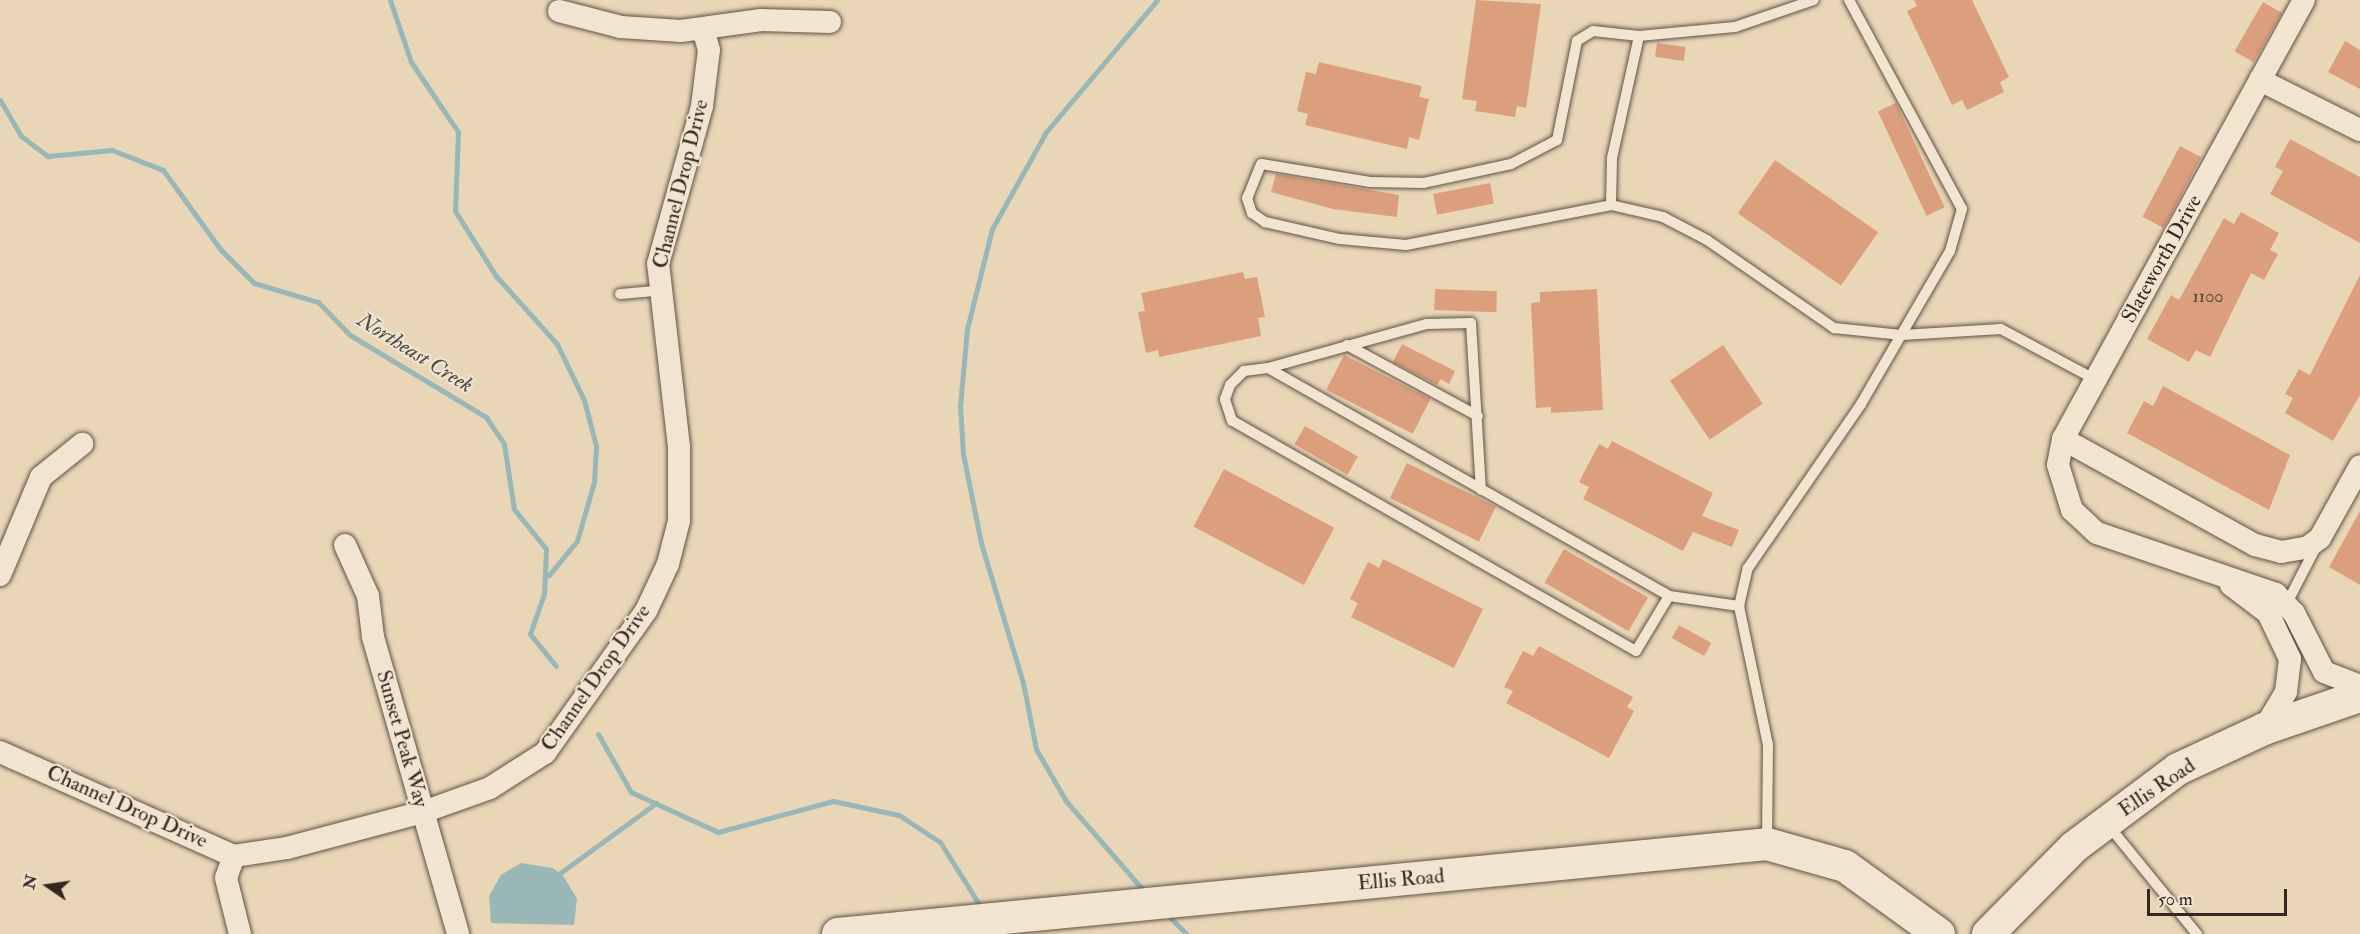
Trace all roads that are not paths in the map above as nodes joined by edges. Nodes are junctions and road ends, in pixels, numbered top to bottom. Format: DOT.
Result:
graph roads {
  1 [pos="1814,0"];
  2 [pos="1849,0"];
  3 [pos="2304,0"];
  4 [pos="559,11"];
  5 [pos="830,22"];
  6 [pos="704,32"];
  7 [pos="1639,36"];
  8 [pos="2260,80"];
  9 [pos="2360,130"];
  10 [pos="1611,205"];
  11 [pos="658,291"];
  12 [pos="620,294"];
  13 [pos="1902,335"];
  14 [pos="1347,345"];
  15 [pos="1268,368"];
  16 [pos="2096,380"];
  17 [pos="1478,416"];
  18 [pos="2063,439"];
  19 [pos="82,444"];
  20 [pos="2359,471"];
  21 [pos="1481,490"];
  22 [pos="2320,538"];
  23 [pos="345,544"];
  24 [pos="0,575"];
  25 [pos="2217,576"];
  26 [pos="1669,596"];
  27 [pos="2287,603"];
  28 [pos="1739,606"];
  29 [pos="2360,686"];
  30 [pos="2360,696"];
  31 [pos="2264,729"];
  32 [pos="0,752"];
  33 [pos="423,812"];
  34 [pos="2106,822"];
  35 [pos="1767,844"];
  36 [pos="234,856"];
  37 [pos="240,934"];
  38 [pos="458,934"];
  39 [pos="838,934"];
  40 [pos="1939,934"];
  41 [pos="1988,934"];
  42 [pos="2197,934"];
  1 -- 7 [label="lane"];
  2 -- 13 [label="lane"];
  3 -- 8 [label="street, Slateworth Drive"];
  4 -- 6 [label="street"];
  5 -- 6 [label="street"];
  6 -- 11 [label="street, Channel Drop Drive"];
  7 -- 10 [label="lane"];
  7 -- 10 [label="lane"];
  8 -- 9 [label="street"];
  8 -- 16 [label="street, Slateworth Drive"];
  10 -- 13 [label="lane"];
  11 -- 12 [label="lane"];
  11 -- 33 [label="street, Channel Drop Drive"];
  13 -- 16 [label="lane"];
  13 -- 28 [label="lane"];
  14 -- 15 [label="lane"];
  14 -- 17 [label="lane"];
  14 -- 17 [label="lane"];
  15 -- 21 [label="lane"];
  15 -- 26 [label="lane"];
  16 -- 18 [label="street, Slateworth Drive"];
  17 -- 21 [label="lane"];
  18 -- 22 [label="street"];
  18 -- 25 [label="street, Slateworth Drive"];
  19 -- 24 [label="street"];
  20 -- 22 [label="street"];
  21 -- 26 [label="lane"];
  22 -- 27 [label="lane"];
  23 -- 33 [label="street, Sunset Peak Way"];
  25 -- 27 [label="street, Slateworth Drive"];
  25 -- 31 [label="street, Slateworth Drive"];
  26 -- 28 [label="lane"];
  27 -- 29 [label="street, Slateworth Drive"];
  28 -- 35 [label="lane"];
  30 -- 31 [label="main road, Ellis Road"];
  31 -- 34 [label="main road, Ellis Road"];
  32 -- 36 [label="street, Channel Drop Drive"];
  33 -- 36 [label="street, Channel Drop Drive"];
  33 -- 38 [label="street, Sunset Peak Way"];
  34 -- 41 [label="main road, Ellis Road"];
  34 -- 42 [label="lane"];
  35 -- 39 [label="main road, Ellis Road"];
  35 -- 40 [label="main road, Ellis Road"];
  36 -- 37 [label="street"];
}
